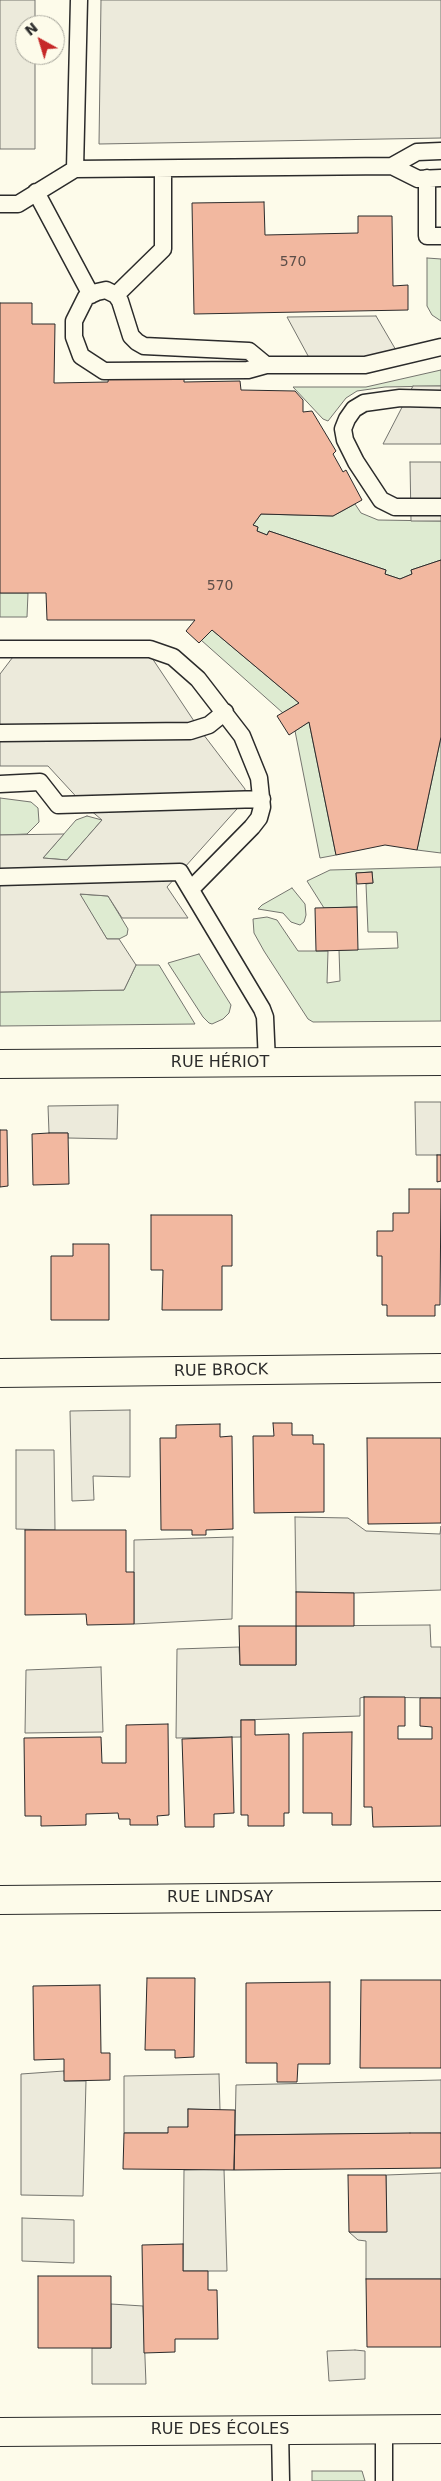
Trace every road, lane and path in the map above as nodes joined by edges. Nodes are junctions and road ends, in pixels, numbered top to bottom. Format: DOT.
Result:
graph roads {
  1 [pos="78,0"];
  2 [pos="441,151"];
  3 [pos="392,166"];
  4 [pos="75,169"];
  5 [pos="164,169"];
  6 [pos="434,178"];
  7 [pos="36,192"];
  8 [pos="0,204"];
  9 [pos="441,236"];
  10 [pos="91,295"];
  11 [pos="116,295"];
  12 [pos="441,348"];
  13 [pos="266,365"];
  14 [pos="441,399"];
  15 [pos="441,507"];
  16 [pos="0,649"];
  17 [pos="225,712"];
  18 [pos="0,733"];
  19 [pos="0,784"];
  20 [pos="262,799"];
  21 [pos="0,877"];
  22 [pos="191,889"];
  23 [pos="441,1061"];
  24 [pos="267,1062"];
  25 [pos="0,1064"];
  26 [pos="441,1368"];
  27 [pos="0,1373"];
  28 [pos="441,1896"];
  29 [pos="0,1900"];
  30 [pos="384,2429"];
  31 [pos="441,2429"];
  32 [pos="280,2430"];
  33 [pos="0,2432"];
  34 [pos="280,2481"];
  35 [pos="384,2481"];
  1 -- 4 [label="lane"];
  2 -- 3 [label="lane"];
  3 -- 5 [label="lane"];
  3 -- 6 [label="lane"];
  4 -- 5 [label="lane"];
  4 -- 7 [label="lane"];
  5 -- 11 [label="lane"];
  6 -- 9 [label="lane"];
  7 -- 8 [label="lane"];
  7 -- 10 [label="lane"];
  10 -- 11 [label="lane"];
  10 -- 13 [label="lane"];
  11 -- 13 [label="lane"];
  12 -- 13 [label="lane"];
  14 -- 15 [label="lane"];
  16 -- 17 [label="lane"];
  17 -- 18 [label="lane"];
  17 -- 20 [label="lane"];
  19 -- 20 [label="lane"];
  20 -- 22 [label="lane"];
  21 -- 22 [label="lane"];
  22 -- 24 [label="lane"];
  23 -- 24 [label="street, RUE HÉRIOT"];
  24 -- 25 [label="street, RUE HÉRIOT"];
  26 -- 27 [label="street, RUE BROCK"];
  28 -- 29 [label="street, RUE LINDSAY"];
  30 -- 31 [label="street, RUE DES ÉCOLES"];
  30 -- 32 [label="street, RUE DES ÉCOLES"];
  30 -- 35 [label="lane"];
  32 -- 33 [label="street, RUE DES ÉCOLES"];
  32 -- 34 [label="lane"];
}
